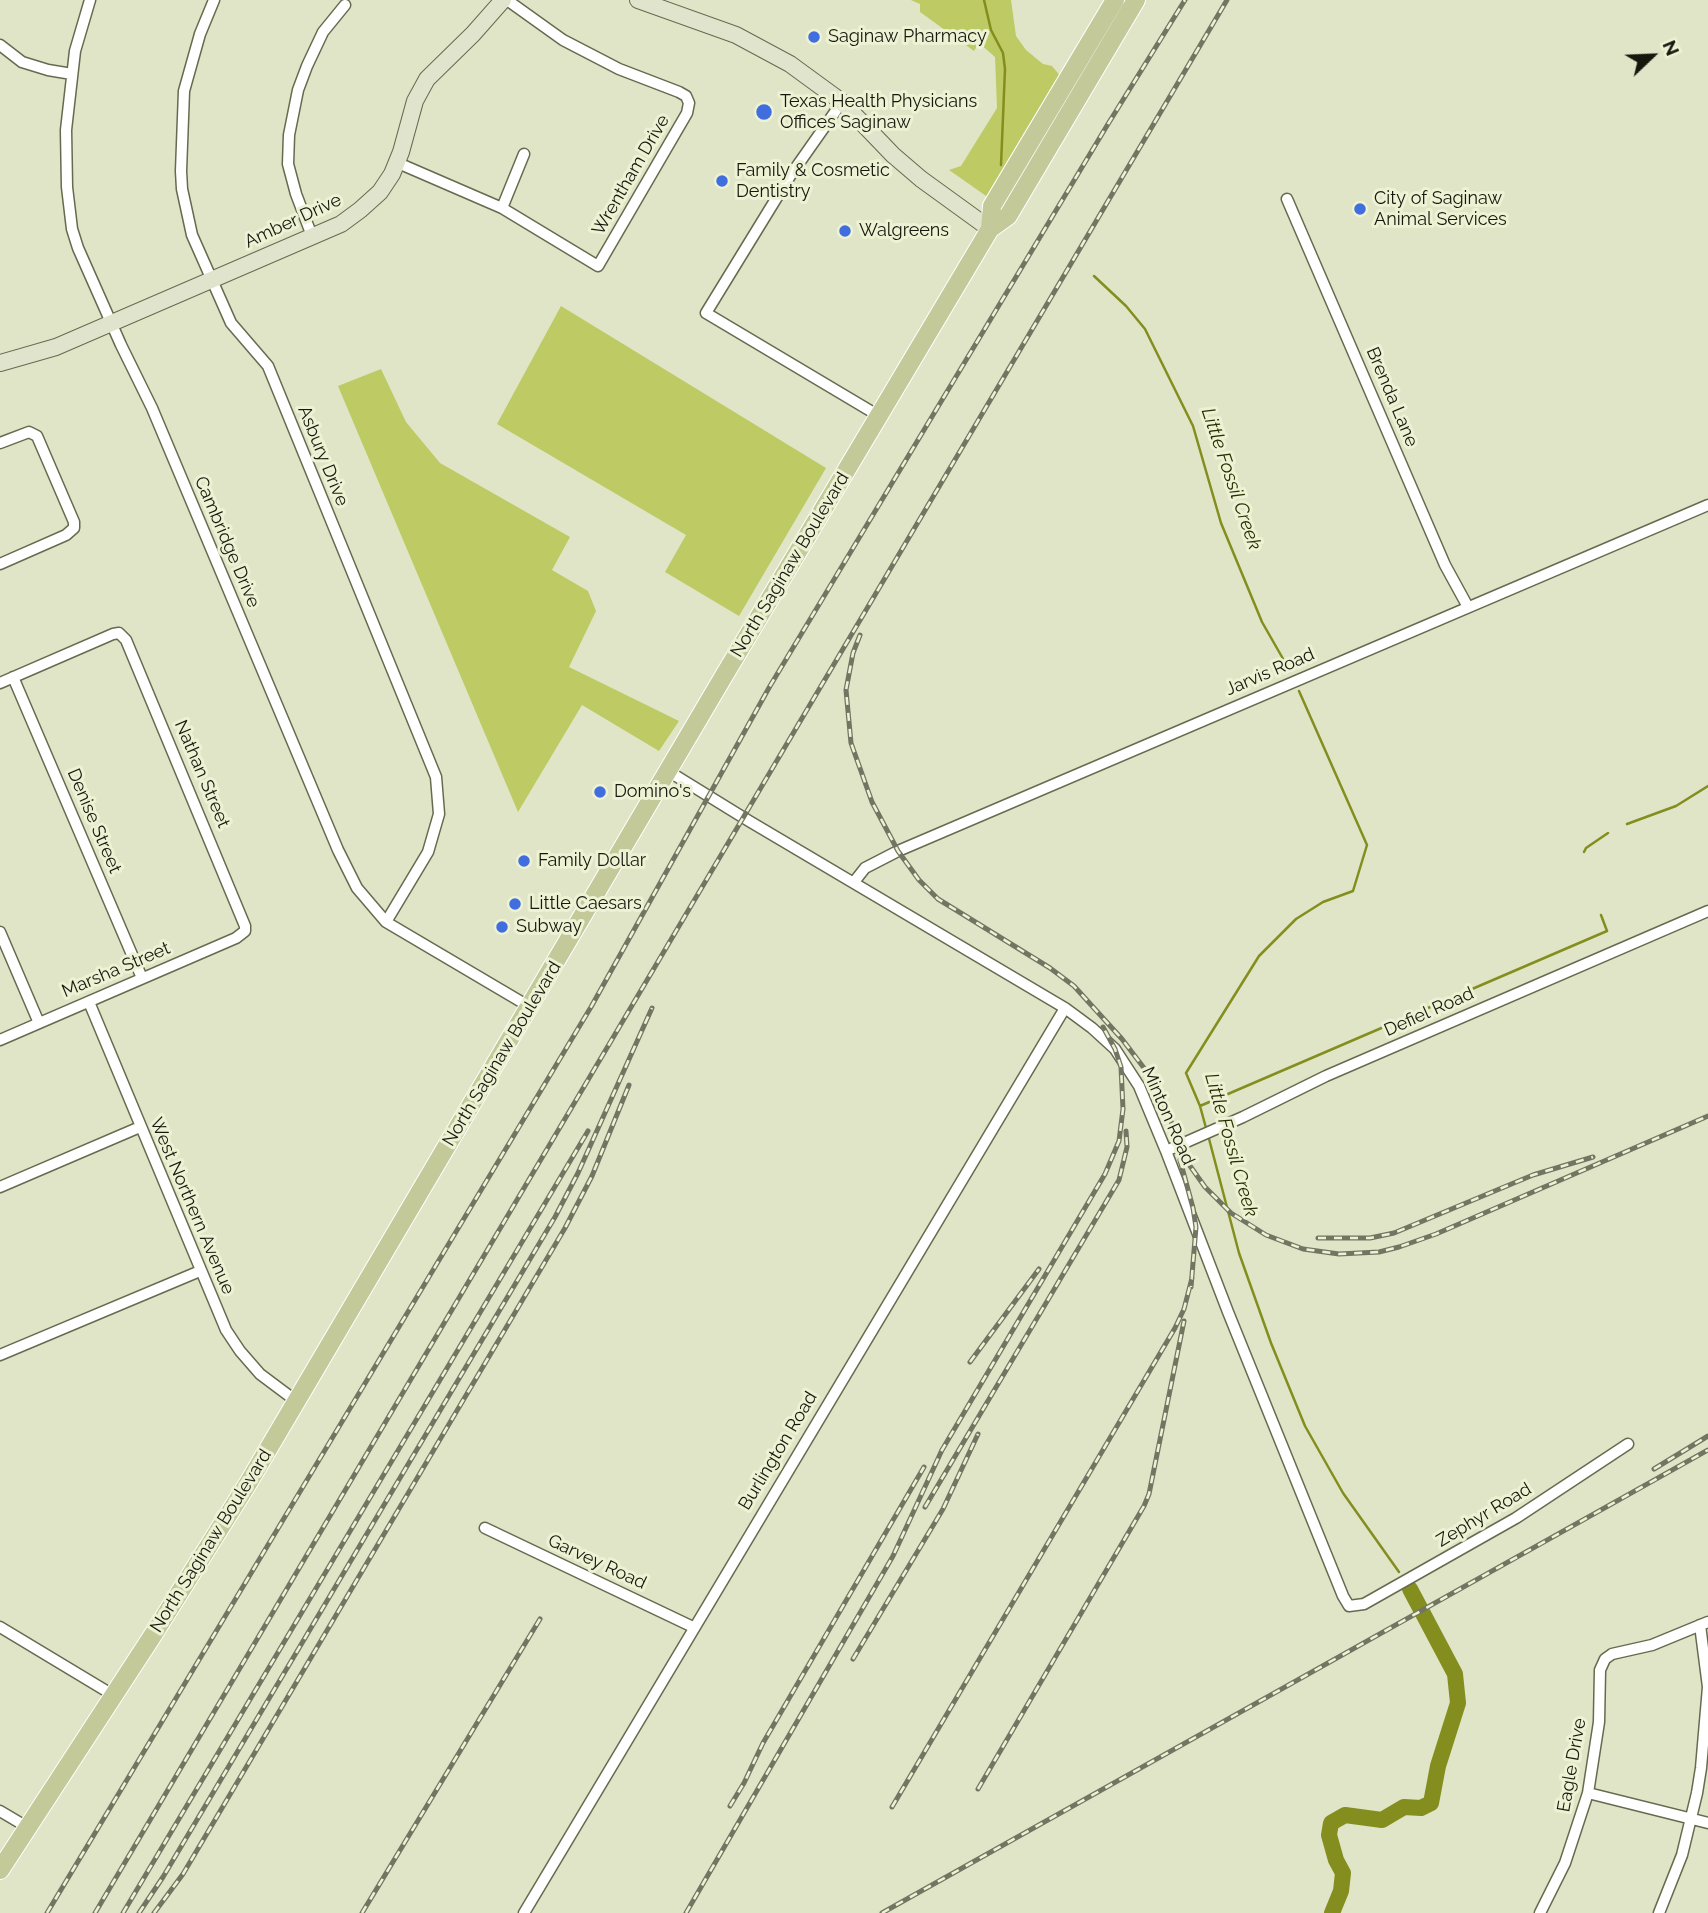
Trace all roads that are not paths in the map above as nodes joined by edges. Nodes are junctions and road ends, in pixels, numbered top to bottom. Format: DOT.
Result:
graph roads {
  1 [pos="90,0"];
  2 [pos="214,0"];
  3 [pos="505,0"];
  4 [pos="638,0"];
  5 [pos="1115,0"];
  6 [pos="1136,0"];
  7 [pos="345,5"];
  8 [pos="0,45"];
  9 [pos="72,74"];
  10 [pos="842,102"];
  11 [pos="524,154"];
  12 [pos="398,163"];
  13 [pos="1287,199"];
  14 [pos="502,208"];
  15 [pos="990,229"];
  16 [pos="312,236"];
  17 [pos="210,280"];
  18 [pos="111,323"];
  19 [pos="1,360"];
  20 [pos="879,416"];
  21 [pos="0,443"];
  22 [pos="1708,505"];
  23 [pos="0,564"];
  24 [pos="1468,607"];
  25 [pos="13,677"];
  26 [pos="0,682"];
  27 [pos="668,771"];
  28 [pos="854,882"];
  29 [pos="1708,911"];
  30 [pos="386,922"];
  31 [pos="245,931"];
  32 [pos="0,932"];
  33 [pos="142,978"];
  34 [pos="89,1002"];
  35 [pos="530,1007"];
  36 [pos="1065,1008"];
  37 [pos="38,1023"];
  38 [pos="0,1040"];
  39 [pos="140,1127"];
  40 [pos="1166,1151"];
  41 [pos="0,1187"];
  42 [pos="200,1271"];
  43 [pos="0,1355"];
  44 [pos="296,1401"];
  45 [pos="1628,1444"];
  46 [pos="485,1528"];
  47 [pos="1353,1607"];
  48 [pos="1704,1623"];
  49 [pos="693,1627"];
  50 [pos="0,1628"];
  51 [pos="113,1696"];
  52 [pos="1588,1793"];
  53 [pos="0,1811"];
  54 [pos="1692,1818"];
  55 [pos="1708,1823"];
  56 [pos="27,1827"];
  57 [pos="0,1870"];
  58 [pos="524,1913"];
  59 [pos="1540,1913"];
  60 [pos="1659,1913"];
  1 -- 9 [label="street, Cambridge Drive"];
  2 -- 17 [label="street, Asbury Drive"];
  3 -- 12 [label="street, Amber Drive"];
  3 -- 14 [label="street, Wrentham Drive"];
  4 -- 10 [label="street"];
  5 -- 15 [label="main road, North Saginaw Boulevard"];
  6 -- 15 [label="main road, North Saginaw Boulevard"];
  7 -- 16 [label="street"];
  8 -- 9 [label="street"];
  9 -- 18 [label="street, Cambridge Drive"];
  10 -- 15 [label="street"];
  10 -- 20 [label="street"];
  11 -- 14 [label="street"];
  12 -- 14 [label="street"];
  12 -- 16 [label="street, Amber Drive"];
  13 -- 24 [label="street, Brenda Lane"];
  15 -- 20 [label="main road, North Saginaw Boulevard"];
  16 -- 17 [label="street, Amber Drive"];
  17 -- 18 [label="street, Amber Drive"];
  17 -- 30 [label="street, Asbury Drive"];
  18 -- 19 [label="street, Amber Drive"];
  18 -- 30 [label="street, Cambridge Drive"];
  20 -- 27 [label="main road, North Saginaw Boulevard"];
  21 -- 23 [label="street"];
  22 -- 24 [label="street, Jarvis Road"];
  24 -- 28 [label="street, Jarvis Road"];
  25 -- 26 [label="street"];
  25 -- 31 [label="street, Nathan Street"];
  25 -- 33 [label="street, Denise Street"];
  27 -- 28 [label="street, Minton Road"];
  27 -- 35 [label="main road, North Saginaw Boulevard"];
  28 -- 36 [label="street, Minton Road"];
  29 -- 40 [label="street, Defiel Road"];
  30 -- 35 [label="street, Cambridge Drive"];
  31 -- 33 [label="street, Marsha Street"];
  32 -- 37 [label="street"];
  33 -- 34 [label="street, Marsha Street"];
  34 -- 37 [label="street, Marsha Street"];
  34 -- 39 [label="street, West Northern Avenue"];
  35 -- 44 [label="main road, North Saginaw Boulevard"];
  36 -- 40 [label="street, Minton Road"];
  36 -- 49 [label="street, Burlington Road"];
  37 -- 38 [label="street, Marsha Street"];
  39 -- 41 [label="street"];
  39 -- 42 [label="street, West Northern Avenue"];
  40 -- 47 [label="street, Minton Road"];
  42 -- 43 [label="street"];
  42 -- 44 [label="street, West Northern Avenue"];
  44 -- 51 [label="main road, North Saginaw Boulevard"];
  45 -- 47 [label="street, Zephyr Road"];
  46 -- 49 [label="street, Garvey Road"];
  48 -- 52 [label="street, Eagle Drive"];
  48 -- 54 [label="street"];
  49 -- 58 [label="street, Burlington Road"];
  50 -- 51 [label="street"];
  51 -- 56 [label="main road, North Saginaw Boulevard"];
  52 -- 54 [label="street"];
  52 -- 59 [label="street, Eagle Drive"];
  53 -- 56 [label="street"];
  54 -- 55 [label="street"];
  54 -- 60 [label="street"];
  56 -- 57 [label="main road, North Saginaw Boulevard"];
}
